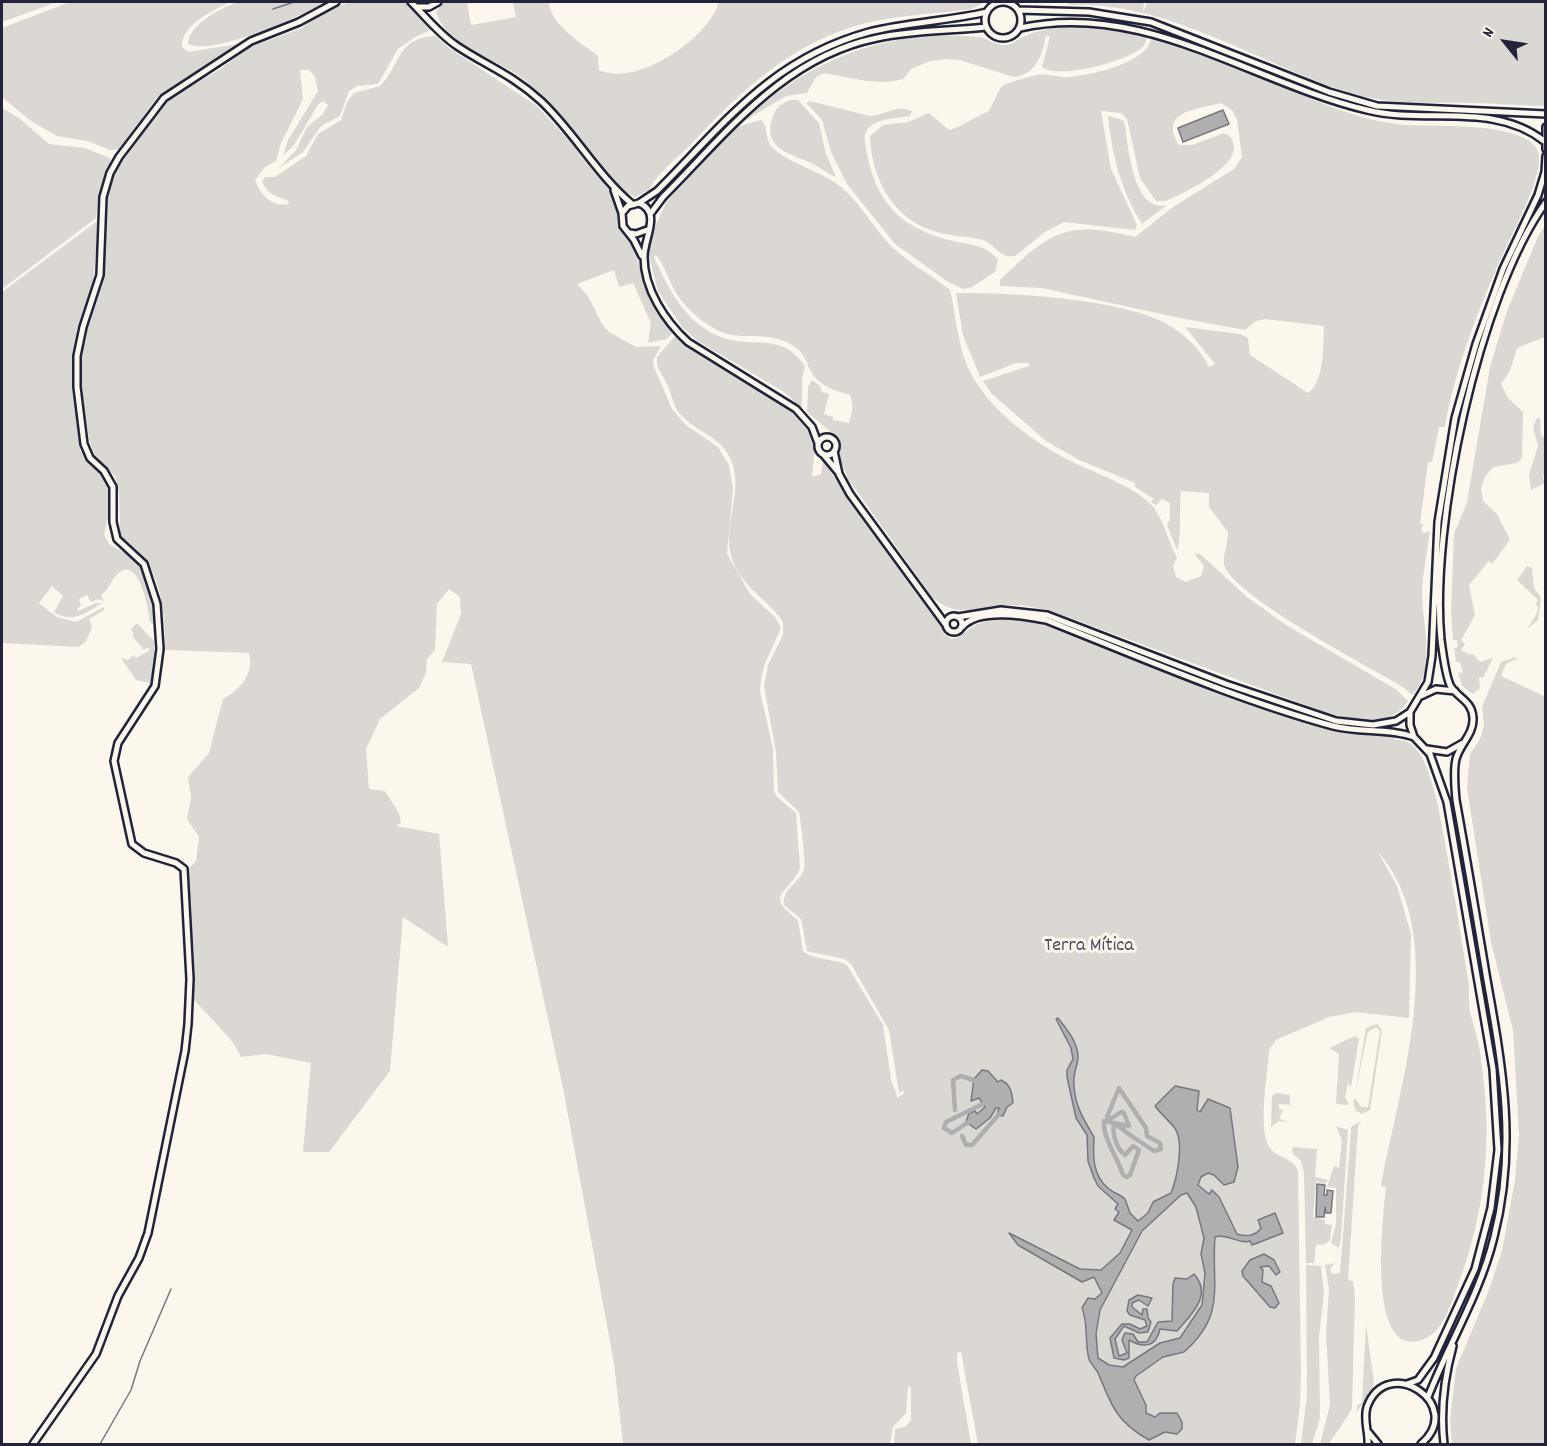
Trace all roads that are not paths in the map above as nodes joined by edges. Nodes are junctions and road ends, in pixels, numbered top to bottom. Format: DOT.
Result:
graph roads {
  1 [pos="336,2"];
  2 [pos="411,2"];
  3 [pos="438,2"];
  4 [pos="432,6"];
  5 [pos="418,7"];
  6 [pos="1018,10"];
  7 [pos="987,12"];
  8 [pos="432,23"];
  9 [pos="987,27"];
  10 [pos="1020,28"];
  11 [pos="1545,114"];
  12 [pos="1545,128"];
  13 [pos="1544,141"];
  14 [pos="1545,149"];
  15 [pos="1545,156"];
  16 [pos="611,184"];
  17 [pos="1545,202"];
  18 [pos="639,203"];
  19 [pos="632,204"];
  20 [pos="622,213"];
  21 [pos="651,213"];
  22 [pos="647,230"];
  23 [pos="630,233"];
  24 [pos="644,261"];
  25 [pos="812,427"];
  26 [pos="829,437"];
  27 [pos="818,443"];
  28 [pos="834,451"];
  29 [pos="823,454"];
  30 [pos="839,474"];
  31 [pos="933,606"];
  32 [pos="955,616"];
  33 [pos="946,625"];
  34 [pos="962,627"];
  35 [pos="1456,692"];
  36 [pos="1418,699"];
  37 [pos="1410,712"];
  38 [pos="1414,737"];
  39 [pos="1464,742"];
  40 [pos="1420,744"];
  41 [pos="1460,1328"];
  42 [pos="1407,1384"];
  43 [pos="1428,1397"];
  44 [pos="1367,1428"];
  45 [pos="1425,1443"];
  46 [pos="33,1444"];
  47 [pos="1368,1444"];
  48 [pos="1378,1444"];
  49 [pos="1444,1444"];
  1 -- 46 [label="main road"];
  2 -- 5 [label="main road"];
  3 -- 4 [label="main road"];
  4 -- 5 [label="main road"];
  4 -- 8 [label="main road"];
  5 -- 8 [label="main road"];
  6 -- 7 [label="main road"];
  6 -- 10 [label="main road"];
  6 -- 11 [label="main road"];
  7 -- 9 [label="main road"];
  7 -- 18 [label="main road"];
  8 -- 16 [label="main road"];
  9 -- 10 [label="main road"];
  9 -- 21 [label="main road"];
  10 -- 13 [label="main road"];
  12 -- 13 [label="main road"];
  13 -- 14 [label="main road"];
  15 -- 36 [label="main road"];
  16 -- 19 [label="main road"];
  16 -- 20 [label="main road"];
  17 -- 35 [label="main road"];
  18 -- 19 [label="main road"];
  18 -- 21 [label="main road"];
  19 -- 20 [label="main road"];
  20 -- 23 [label="main road"];
  21 -- 22 [label="main road"];
  22 -- 23 [label="main road"];
  22 -- 24 [label="main road"];
  23 -- 24 [label="main road"];
  24 -- 25 [label="main road"];
  25 -- 26 [label="main road"];
  25 -- 27 [label="main road"];
  26 -- 27 [label="main road"];
  26 -- 28 [label="main road"];
  27 -- 29 [label="main road"];
  28 -- 29 [label="main road"];
  28 -- 30 [label="main road"];
  29 -- 30 [label="main road"];
  30 -- 31 [label="main road"];
  31 -- 32 [label="main road"];
  31 -- 33 [label="main road"];
  32 -- 33 [label="main road"];
  32 -- 34 [label="main road"];
  32 -- 37 [label="main road"];
  33 -- 34 [label="main road"];
  34 -- 38 [label="main road"];
  35 -- 36 [label="main road"];
  35 -- 39 [label="main road"];
  36 -- 37 [label="main road"];
  37 -- 38 [label="main road"];
  38 -- 40 [label="main road"];
  39 -- 40 [label="main road"];
  39 -- 41 [label="main road"];
  40 -- 42 [label="main road"];
  41 -- 43 [label="main road"];
  41 -- 49 [label="main road"];
  42 -- 43 [label="main road"];
  42 -- 44 [label="main road"];
  43 -- 45 [label="main road"];
  44 -- 47 [label="main road"];
  44 -- 48 [label="main road"];
}
